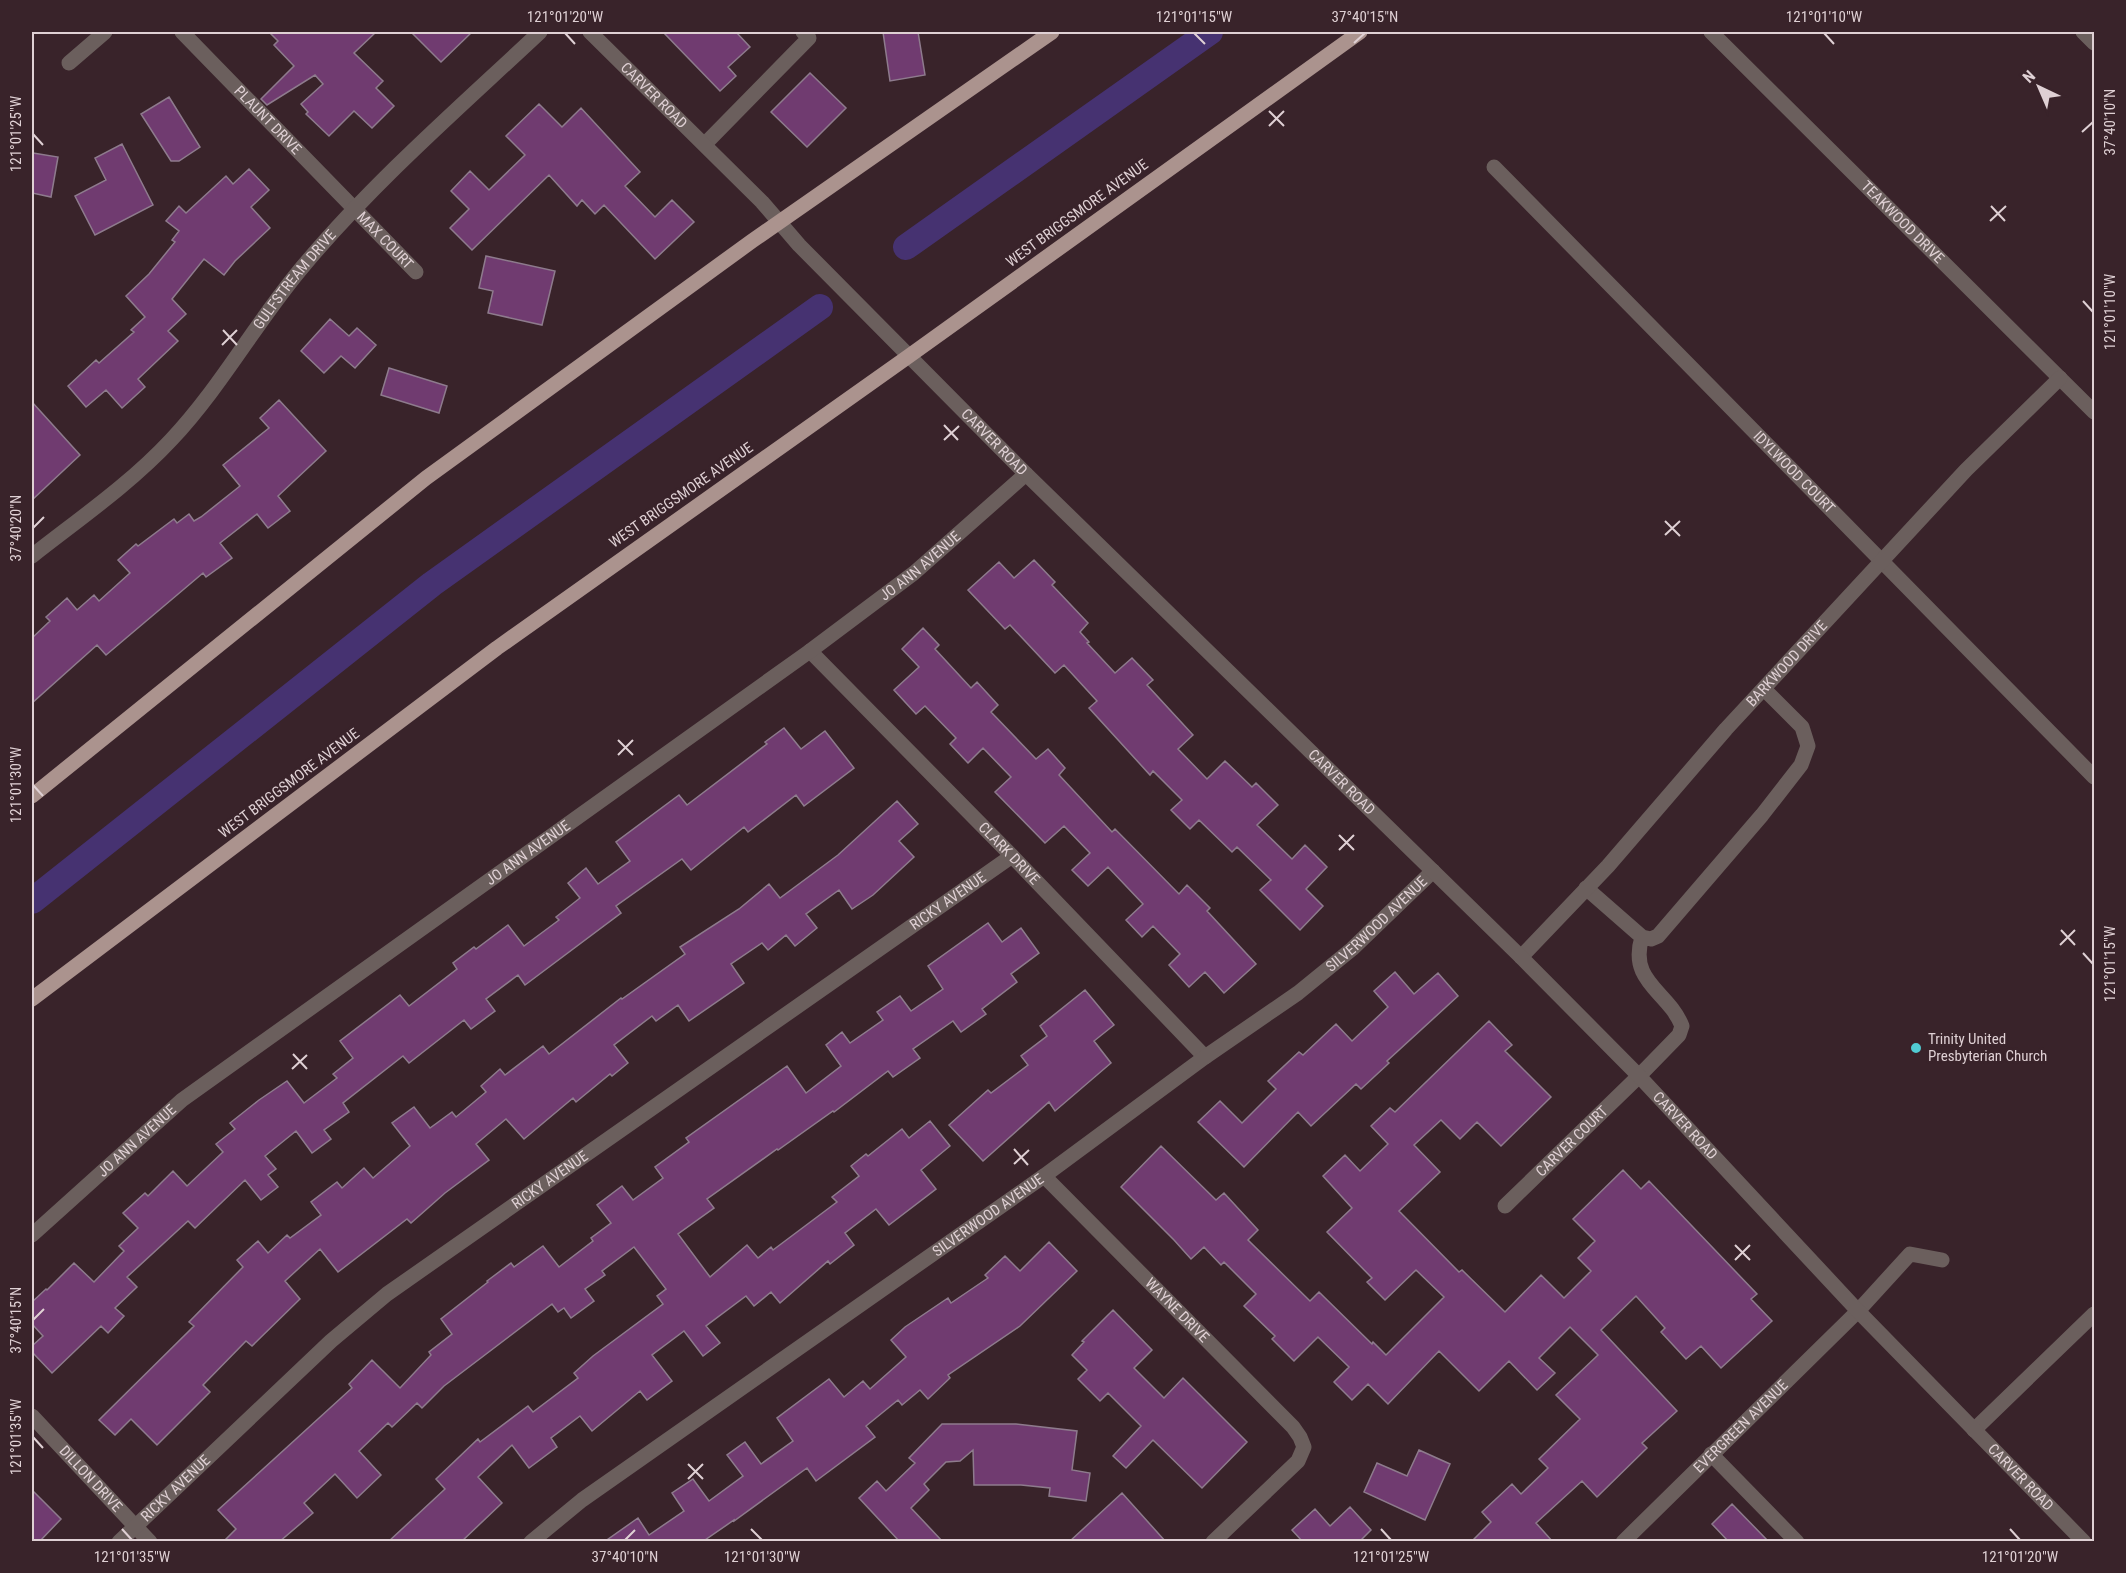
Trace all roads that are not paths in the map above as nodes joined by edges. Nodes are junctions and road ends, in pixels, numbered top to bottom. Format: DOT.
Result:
graph roads {
  1 [pos="105,32"];
  2 [pos="182,32"];
  3 [pos="540,32"];
  4 [pos="590,32"];
  5 [pos="803,32"];
  6 [pos="1052,32"];
  7 [pos="1360,32"];
  8 [pos="1711,32"];
  9 [pos="2082,32"];
  10 [pos="2094,43"];
  11 [pos="69,63"];
  12 [pos="705,144"];
  13 [pos="1494,167"];
  14 [pos="354,208"];
  15 [pos="780,223"];
  16 [pos="416,272"];
  17 [pos="909,356"];
  18 [pos="2060,378"];
  19 [pos="2094,412"];
  20 [pos="1026,474"];
  21 [pos="32,556"];
  22 [pos="1881,561"];
  23 [pos="810,651"];
  24 [pos="1764,689"];
  25 [pos="2094,777"];
  26 [pos="32,796"];
  27 [pos="1012,856"];
  28 [pos="1433,872"];
  29 [pos="1586,888"];
  30 [pos="1642,937"];
  31 [pos="1521,957"];
  32 [pos="32,999"];
  33 [pos="1204,1056"];
  34 [pos="1639,1076"];
  35 [pos="1044,1176"];
  36 [pos="1505,1206"];
  37 [pos="32,1235"];
  38 [pos="1942,1260"];
  39 [pos="1858,1311"];
  40 [pos="2094,1314"];
  41 [pos="32,1416"];
  42 [pos="1974,1430"];
  43 [pos="1711,1454"];
  44 [pos="135,1526"];
  45 [pos="119,1542"];
  46 [pos="150,1542"];
  47 [pos="531,1542"];
  48 [pos="1213,1542"];
  49 [pos="1623,1542"];
  50 [pos="1797,1542"];
  51 [pos="2084,1542"];
  1 -- 11 [label="street"];
  2 -- 14 [label="street, PLAUNT DRIVE"];
  3 -- 14 [label="street, GULFSTREAM DRIVE"];
  4 -- 12 [label="street, CARVER ROAD"];
  5 -- 12 [label="street"];
  6 -- 15 [label="main road"];
  7 -- 17 [label="main road, WEST BRIGGSMORE AVENUE"];
  8 -- 18 [label="street, TEAKWOOD DRIVE"];
  9 -- 10 [label="street"];
  12 -- 15 [label="street, CARVER ROAD"];
  13 -- 22 [label="street, IDYLWOOD COURT"];
  14 -- 16 [label="street, MAX COURT"];
  14 -- 21 [label="street, GULFSTREAM DRIVE"];
  15 -- 17 [label="street, CARVER ROAD"];
  15 -- 26 [label="main road"];
  17 -- 20 [label="street, CARVER ROAD"];
  17 -- 32 [label="main road, WEST BRIGGSMORE AVENUE"];
  18 -- 19 [label="street, TEAKWOOD DRIVE"];
  18 -- 22 [label="street, BARKWOOD DRIVE"];
  20 -- 23 [label="street, JO ANN AVENUE"];
  20 -- 28 [label="street, CARVER ROAD"];
  22 -- 24 [label="street, BARKWOOD DRIVE"];
  22 -- 25 [label="street, IDYLWOOD COURT"];
  23 -- 27 [label="street, CLARK DRIVE"];
  23 -- 37 [label="street, JO ANN AVENUE"];
  24 -- 29 [label="street, BARKWOOD DRIVE"];
  24 -- 30 [label="street"];
  27 -- 33 [label="street, CLARK DRIVE"];
  27 -- 44 [label="street, RICKY AVENUE"];
  28 -- 31 [label="street, CARVER ROAD"];
  28 -- 33 [label="street, SILVERWOOD AVENUE"];
  29 -- 30 [label="street"];
  29 -- 31 [label="street, BARKWOOD DRIVE"];
  30 -- 34 [label="street, CARVER COURT"];
  31 -- 34 [label="street, CARVER ROAD"];
  33 -- 35 [label="street, SILVERWOOD AVENUE"];
  34 -- 36 [label="street, CARVER COURT"];
  34 -- 39 [label="street, CARVER ROAD"];
  35 -- 47 [label="street, SILVERWOOD AVENUE"];
  35 -- 48 [label="street, WAYNE DRIVE"];
  38 -- 39 [label="street, EVERGREEN AVENUE"];
  39 -- 42 [label="street, CARVER ROAD"];
  39 -- 43 [label="street, EVERGREEN AVENUE"];
  40 -- 42 [label="street"];
  41 -- 44 [label="street, DILLON DRIVE"];
  42 -- 51 [label="street, CARVER ROAD"];
  43 -- 49 [label="street, EVERGREEN AVENUE"];
  43 -- 50 [label="street"];
  44 -- 45 [label="street, RICKY AVENUE"];
  44 -- 46 [label="street, DILLON DRIVE"];
}
